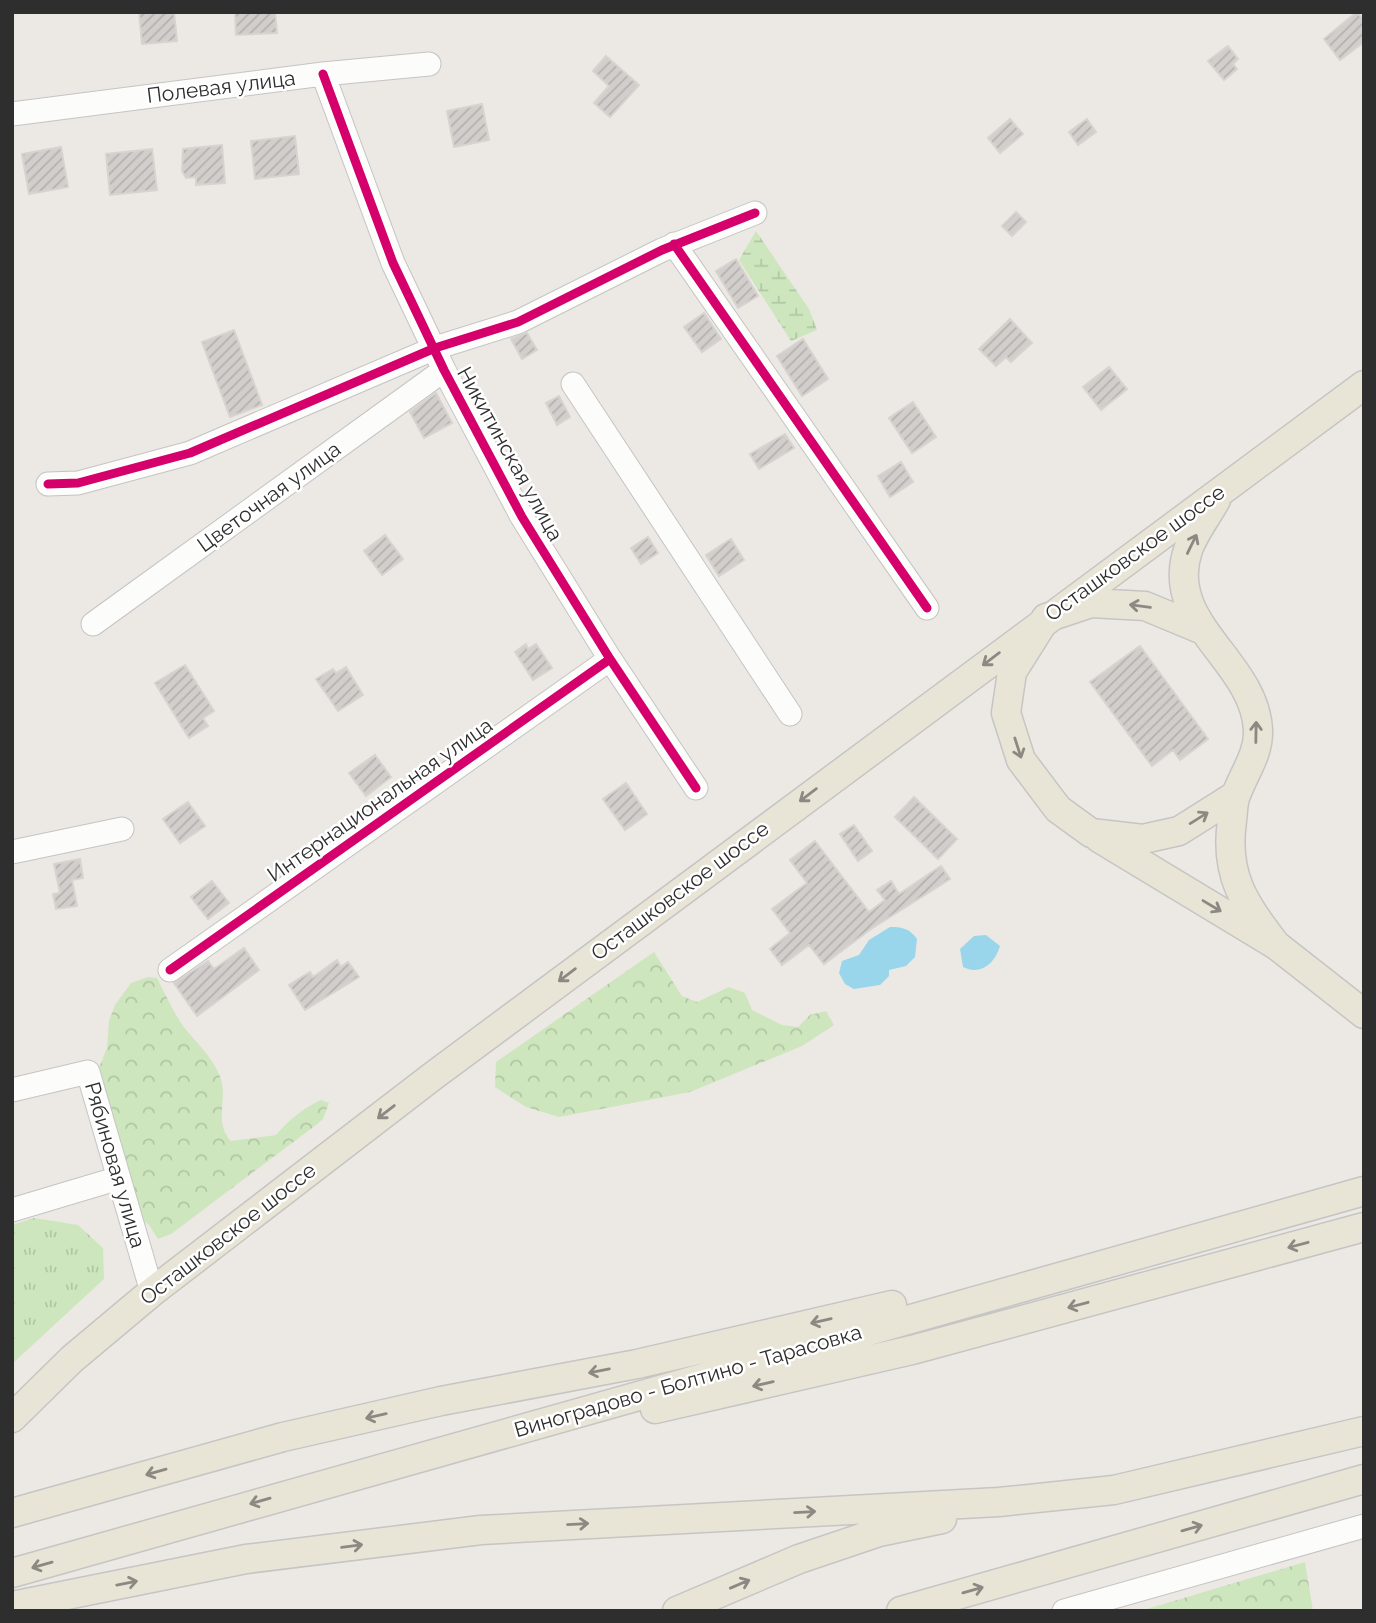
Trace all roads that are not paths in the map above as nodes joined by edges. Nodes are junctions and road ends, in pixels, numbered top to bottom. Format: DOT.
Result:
graph roads {
  1 [pos="429,64"];
  2 [pos="323,74"];
  3 [pos="12,114"];
  4 [pos="755,213"];
  5 [pos="674,244"];
  6 [pos="435,348"];
  7 [pos="444,370"];
  8 [pos="573,384"];
  9 [pos="1364,385"];
  10 [pos="48,484"];
  11 [pos="1221,491"];
  12 [pos="927,608"];
  13 [pos="1046,618"];
  14 [pos="93,624"];
  15 [pos="1203,630"];
  16 [pos="610,659"];
  17 [pos="790,715"];
  18 [pos="696,788"];
  19 [pos="1236,795"];
  20 [pos="122,829"];
  21 [pos="1091,833"];
  22 [pos="12,852"];
  23 [pos="1276,945"];
  24 [pos="170,970"];
  25 [pos="1364,1014"];
  26 [pos="12,1090"];
  27 [pos="119,1178"];
  28 [pos="1364,1190"];
  29 [pos="12,1210"];
  30 [pos="1364,1227"];
  31 [pos="152,1292"];
  32 [pos="12,1418"];
  33 [pos="1364,1431"];
  34 [pos="1364,1479"];
  35 [pos="312,1486"];
  36 [pos="1114,1490"];
  37 [pos="12,1513"];
  38 [pos="1364,1526"];
  39 [pos="12,1573"];
  40 [pos="12,1606"];
  41 [pos="677,1611"];
  42 [pos="901,1611"];
  43 [pos="1064,1611"];
  1 -- 2 [label="street, Полевая улица"];
  2 -- 3 [label="street, Полевая улица"];
  2 -- 6 [label="street, Никитинская улица"];
  4 -- 5 [label="street"];
  5 -- 6 [label="street"];
  5 -- 12 [label="street"];
  6 -- 7 [label="street, Никитинская улица"];
  6 -- 10 [label="street"];
  7 -- 14 [label="street, Цветочная улица"];
  7 -- 16 [label="street, Никитинская улица"];
  8 -- 17 [label="street"];
  9 -- 11 [label="main road, Осташковское шоссе"];
  11 -- 13 [label="main road, Осташковское шоссе"];
  15 -- 11 [label="main road, one-way"];
  15 -- 13 [label="main road, one-way"];
  13 -- 21 [label="main road, one-way"];
  13 -- 31 [label="main road, Осташковское шоссе, one-way"];
  19 -- 15 [label="main road, one-way"];
  16 -- 18 [label="street, Никитинская улица"];
  16 -- 24 [label="street, Интернациональная улица"];
  21 -- 19 [label="main road, one-way"];
  19 -- 23 [label="main road"];
  20 -- 22 [label="street"];
  21 -- 23 [label="main road, one-way"];
  23 -- 25 [label="main road"];
  26 -- 27 [label="street, Рябиновая улица"];
  27 -- 29 [label="street"];
  27 -- 31 [label="street, Рябиновая улица"];
  28 -- 35 [label="main road, Виноградово - Болтино - Тарасовка"];
  28 -- 37 [label="main road, one-way"];
  30 -- 35 [label="main road, one-way"];
  31 -- 32 [label="main road, Осташковское шоссе"];
  33 -- 36 [label="main road"];
  42 -- 34 [label="main road, one-way"];
  35 -- 39 [label="main road, Виноградово - Болтино - Тарасовка, one-way"];
  40 -- 36 [label="main road, one-way"];
  41 -- 36 [label="main road, one-way"];
  38 -- 43 [label="street"];
}
